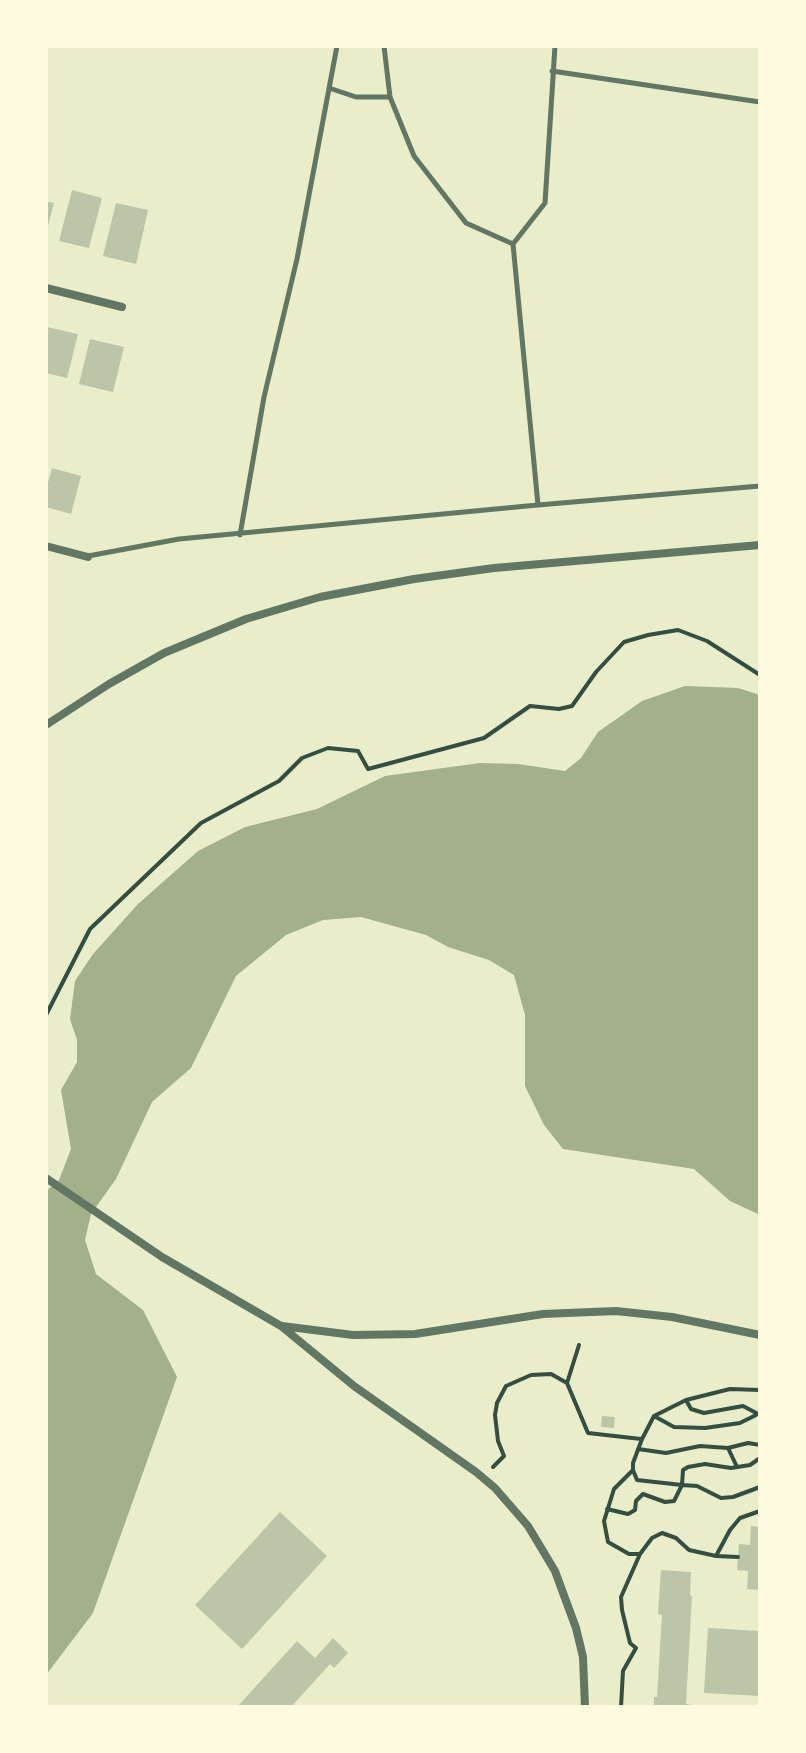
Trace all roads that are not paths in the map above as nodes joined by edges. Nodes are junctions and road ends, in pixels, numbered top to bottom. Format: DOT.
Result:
graph roads {
  1 [pos="337,46"];
  2 [pos="375,46"];
  3 [pos="555,46"];
  4 [pos="384,47"];
  5 [pos="552,71"];
  6 [pos="329,88"];
  7 [pos="390,97"];
  8 [pos="760,102"];
  9 [pos="513,244"];
  10 [pos="46,288"];
  11 [pos="122,307"];
  12 [pos="760,486"];
  13 [pos="538,505"];
  14 [pos="240,535"];
  15 [pos="760,545"];
  16 [pos="46,546"];
  17 [pos="88,557"];
  18 [pos="46,725"];
  19 [pos="46,1178"];
  20 [pos="281,1326"];
  21 [pos="760,1335"];
  22 [pos="585,1707"];
  1 -- 6 [label="lane"];
  2 -- 4 [label="lane"];
  3 -- 5 [label="lane"];
  4 -- 7 [label="lane"];
  5 -- 8 [label="lane"];
  5 -- 9 [label="lane"];
  6 -- 7 [label="lane"];
  6 -- 14 [label="lane"];
  7 -- 9 [label="lane"];
  9 -- 13 [label="lane"];
  10 -- 11 [label="street"];
  12 -- 13 [label="lane"];
  13 -- 14 [label="lane"];
  14 -- 17 [label="lane"];
  15 -- 18 [label="street"];
  16 -- 17 [label="street"];
  19 -- 20 [label="street"];
  20 -- 21 [label="street"];
  20 -- 22 [label="street"];
}
